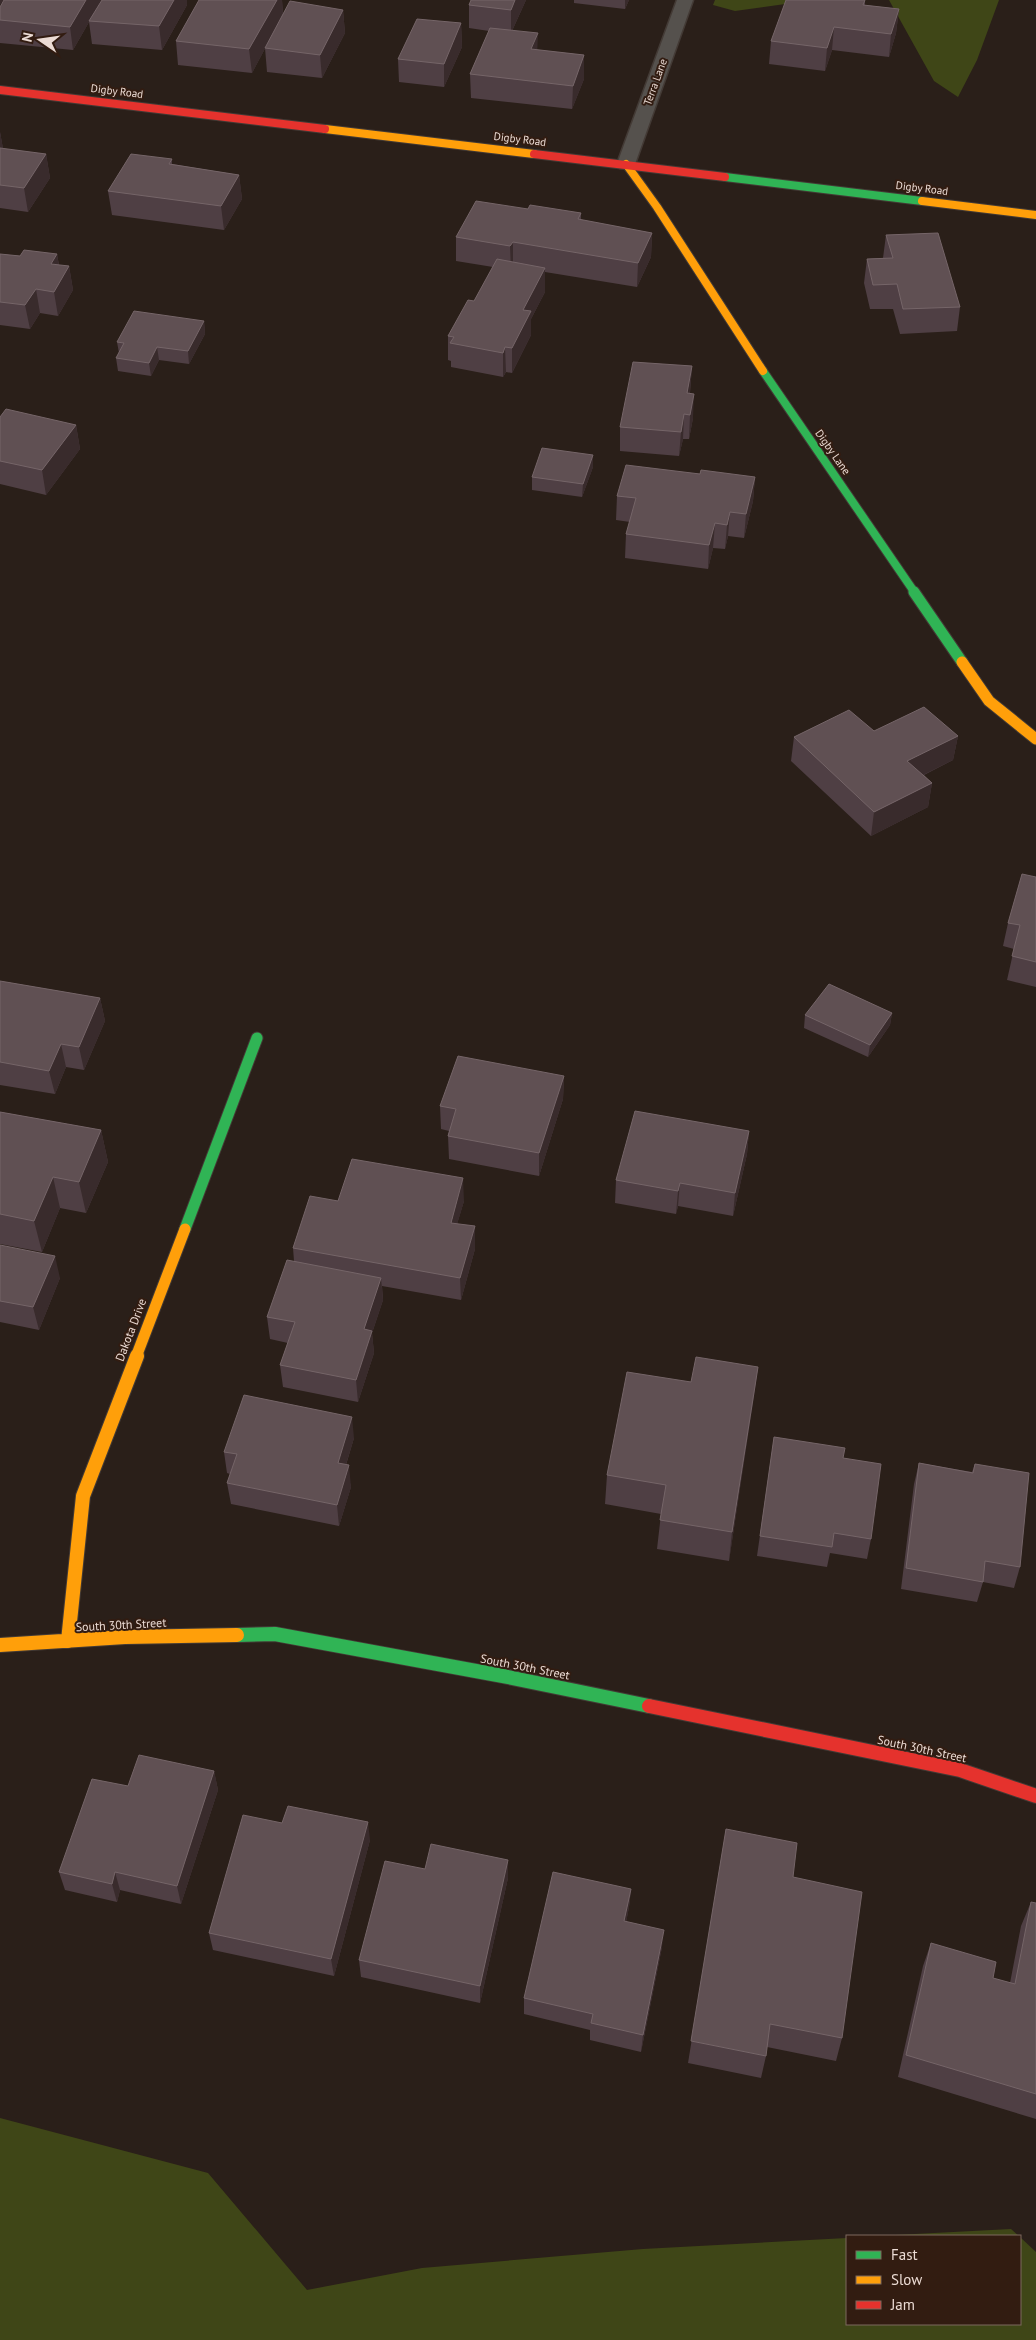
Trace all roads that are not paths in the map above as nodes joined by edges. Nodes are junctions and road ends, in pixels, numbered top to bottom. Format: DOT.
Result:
graph roads {
  1 [pos="684,0"];
  2 [pos="0,90"];
  3 [pos="626,164"];
  4 [pos="1036,215"];
  5 [pos="1036,739"];
  6 [pos="257,1038"];
  7 [pos="68,1641"];
  8 [pos="0,1645"];
  9 [pos="1036,1796"];
  1 -- 3 [label="lane, Terra Lane"];
  2 -- 3 [label="street, Digby Road"];
  3 -- 4 [label="street, Digby Road"];
  3 -- 5 [label="street, Digby Lane"];
  6 -- 7 [label="street, Dakota Drive"];
  7 -- 8 [label="street, South 30th Street"];
  7 -- 9 [label="street, South 30th Street"];
}
